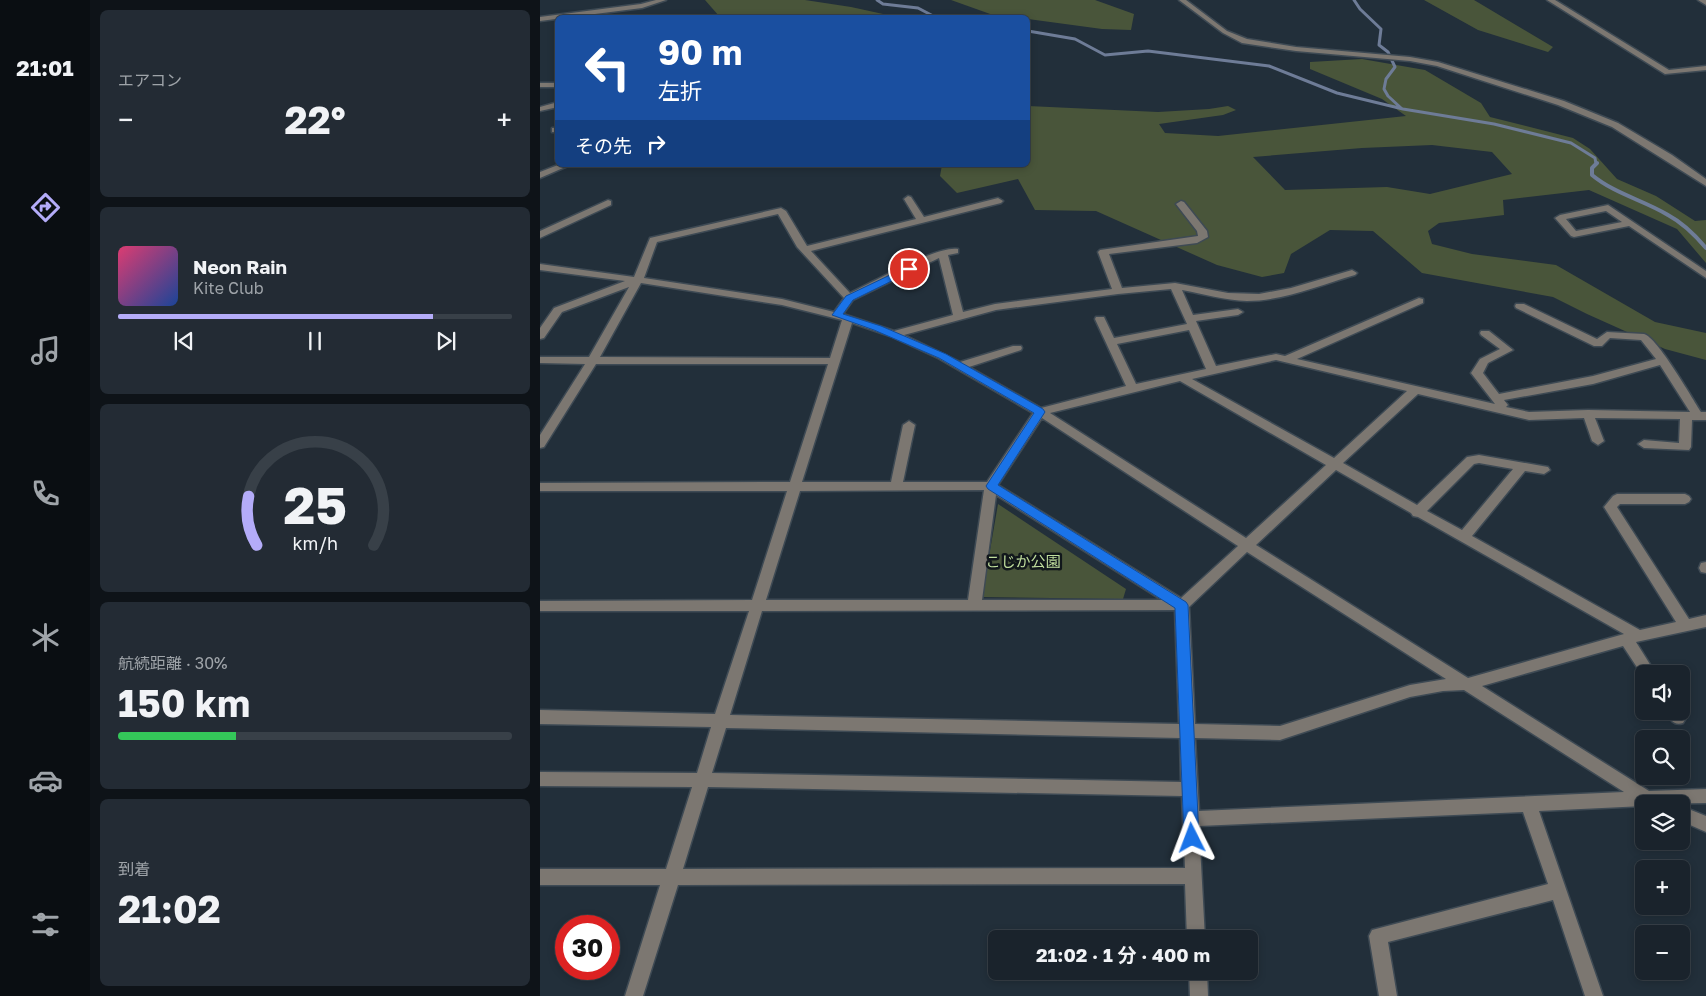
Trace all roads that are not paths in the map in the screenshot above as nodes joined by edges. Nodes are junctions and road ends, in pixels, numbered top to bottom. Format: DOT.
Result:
graph roads {
  1 [pos="663,0"];
  2 [pos="1182,0"];
  3 [pos="1550,0"];
  4 [pos="1701,0"];
  5 [pos="1706,3"];
  6 [pos="626,4"];
  7 [pos="563,15"];
  8 [pos="555,16"];
  9 [pos="540,19"];
  10 [pos="1706,68"];
  11 [pos="540,85"];
  12 [pos="555,87"];
  13 [pos="555,89"];
  14 [pos="546,94"];
  15 [pos="555,105"];
  16 [pos="540,109"];
  17 [pos="561,167"];
  18 [pos="540,175"];
  19 [pos="1706,184"];
  20 [pos="908,199"];
  21 [pos="998,201"];
  22 [pos="608,203"];
  23 [pos="1181,204"];
  24 [pos="921,220"];
  25 [pos="1631,223"];
  26 [pos="540,235"];
  27 [pos="804,250"];
  28 [pos="955,251"];
  29 [pos="944,253"];
  30 [pos="540,267"];
  31 [pos="1352,273"];
  32 [pos="1706,275"];
  33 [pos="638,280"];
  34 [pos="1176,286"];
  35 [pos="1118,291"];
  36 [pos="849,298"];
  37 [pos="1419,301"];
  38 [pos="1520,306"];
  39 [pos="1238,312"];
  40 [pos="843,317"];
  41 [pos="959,317"];
  42 [pos="1100,319"];
  43 [pos="1191,322"];
  44 [pos="1485,332"];
  45 [pos="894,334"];
  46 [pos="540,336"];
  47 [pos="1111,342"];
  48 [pos="1017,348"];
  49 [pos="1287,359"];
  50 [pos="540,360"];
  51 [pos="593,360"];
  52 [pos="835,361"];
  53 [pos="1663,361"];
  54 [pos="959,366"];
  55 [pos="1212,370"];
  56 [pos="1182,378"];
  57 [pos="1132,388"];
  58 [pos="1414,390"];
  59 [pos="1497,398"];
  60 [pos="1506,411"];
  61 [pos="1040,412"];
  62 [pos="1588,414"];
  63 [pos="1697,416"];
  64 [pos="909,425"];
  65 [pos="541,440"];
  66 [pos="1598,441"];
  67 [pos="1644,444"];
  68 [pos="1333,465"];
  69 [pos="1522,466"];
  70 [pos="1544,470"];
  71 [pos="896,486"];
  72 [pos="992,486"];
  73 [pos="795,487"];
  74 [pos="540,488"];
  75 [pos="1685,499"];
  76 [pos="1417,512"];
  77 [pos="1463,538"];
  78 [pos="1246,545"];
  79 [pos="974,605"];
  80 [pos="1182,605"];
  81 [pos="540,606"];
  82 [pos="758,606"];
  83 [pos="1706,621"];
  84 [pos="1686,626"];
  85 [pos="1633,638"];
  86 [pos="1645,665"];
  87 [pos="1467,684"];
  88 [pos="540,717"];
  89 [pos="721,721"];
  90 [pos="1187,731"];
  91 [pos="540,780"];
  92 [pos="703,780"];
  93 [pos="1190,790"];
  94 [pos="1643,795"];
  95 [pos="1706,796"];
  96 [pos="1690,798"];
  97 [pos="1635,801"];
  98 [pos="1529,804"];
  99 [pos="1690,817"];
  100 [pos="1191,819"];
  101 [pos="1706,824"];
  102 [pos="1193,876"];
  103 [pos="540,877"];
  104 [pos="672,877"];
  105 [pos="1558,890"];
  106 [pos="1196,930"];
  107 [pos="1198,980"];
  108 [pos="634,996"];
  109 [pos="1199,996"];
  110 [pos="1388,996"];
  111 [pos="1594,996"];
  1 -- 6 [label="street"];
  2 -- 19 [label="street"];
  3 -- 10 [label="street"];
  4 -- 5 [label="street"];
  6 -- 7 [label="street"];
  8 -- 9 [label="street"];
  11 -- 12 [label="street"];
  13 -- 14 [label="street"];
  15 -- 16 [label="street"];
  17 -- 18 [label="street"];
  20 -- 24 [label="street"];
  21 -- 24 [label="street"];
  22 -- 26 [label="street"];
  23 -- 35 [label="street"];
  24 -- 27 [label="street"];
  25 -- 25 [label="street"];
  25 -- 32 [label="street"];
  27 -- 33 [label="street"];
  27 -- 36 [label="street"];
  28 -- 29 [label="street"];
  29 -- 36 [label="street"];
  29 -- 41 [label="street"];
  30 -- 33 [label="street"];
  31 -- 34 [label="street"];
  33 -- 40 [label="street"];
  33 -- 46 [label="street"];
  33 -- 51 [label="street"];
  34 -- 35 [label="street"];
  34 -- 43 [label="street"];
  35 -- 41 [label="street"];
  36 -- 40 [label="street"];
  37 -- 49 [label="street"];
  38 -- 53 [label="street"];
  39 -- 43 [label="street"];
  40 -- 45 [label="street"];
  40 -- 52 [label="street"];
  41 -- 45 [label="street"];
  42 -- 47 [label="street"];
  43 -- 47 [label="street"];
  43 -- 55 [label="street"];
  44 -- 59 [label="street"];
  45 -- 54 [label="street"];
  47 -- 57 [label="street"];
  48 -- 54 [label="street"];
  49 -- 55 [label="street"];
  49 -- 58 [label="street"];
  50 -- 51 [label="street"];
  51 -- 52 [label="street"];
  51 -- 65 [label="street"];
  52 -- 73 [label="street"];
  53 -- 59 [label="street"];
  53 -- 63 [label="street"];
  54 -- 61 [label="street"];
  55 -- 56 [label="street"];
  56 -- 57 [label="street"];
  56 -- 68 [label="street"];
  57 -- 61 [label="street"];
  58 -- 60 [label="street"];
  58 -- 68 [label="street"];
  59 -- 60 [label="street"];
  60 -- 62 [label="street"];
  61 -- 72 [label="street"];
  61 -- 78 [label="street"];
  62 -- 63 [label="street"];
  62 -- 66 [label="street"];
  63 -- 67 [label="street"];
  64 -- 71 [label="street"];
  68 -- 76 [label="street"];
  68 -- 78 [label="street"];
  69 -- 70 [label="street"];
  69 -- 76 [label="street"];
  69 -- 77 [label="street"];
  71 -- 72 [label="street"];
  71 -- 73 [label="street"];
  72 -- 79 [label="street"];
  72 -- 80 [label="street"];
  73 -- 74 [label="street"];
  73 -- 82 [label="street"];
  75 -- 84 [label="street"];
  76 -- 77 [label="street"];
  77 -- 85 [label="street"];
  78 -- 80 [label="street"];
  78 -- 87 [label="street"];
  79 -- 80 [label="street"];
  79 -- 82 [label="street"];
  80 -- 90 [label="street"];
  81 -- 82 [label="street"];
  82 -- 89 [label="street"];
  83 -- 84 [label="street"];
  84 -- 85 [label="street"];
  85 -- 86 [label="street"];
  85 -- 87 [label="street"];
  87 -- 90 [label="street"];
  87 -- 94 [label="street"];
  88 -- 89 [label="street"];
  89 -- 90 [label="street"];
  89 -- 92 [label="street"];
  90 -- 93 [label="street"];
  91 -- 92 [label="street"];
  92 -- 93 [label="street"];
  92 -- 104 [label="street"];
  93 -- 100 [label="street"];
  95 -- 96 [label="street"];
  97 -- 98 [label="street"];
  98 -- 100 [label="street"];
  98 -- 105 [label="street"];
  99 -- 101 [label="street"];
  100 -- 102 [label="street"];
  102 -- 104 [label="street"];
  102 -- 106 [label="street"];
  103 -- 104 [label="street"];
  104 -- 108 [label="street"];
  105 -- 110 [label="street"];
  105 -- 111 [label="street"];
  107 -- 109 [label="street"];
}
